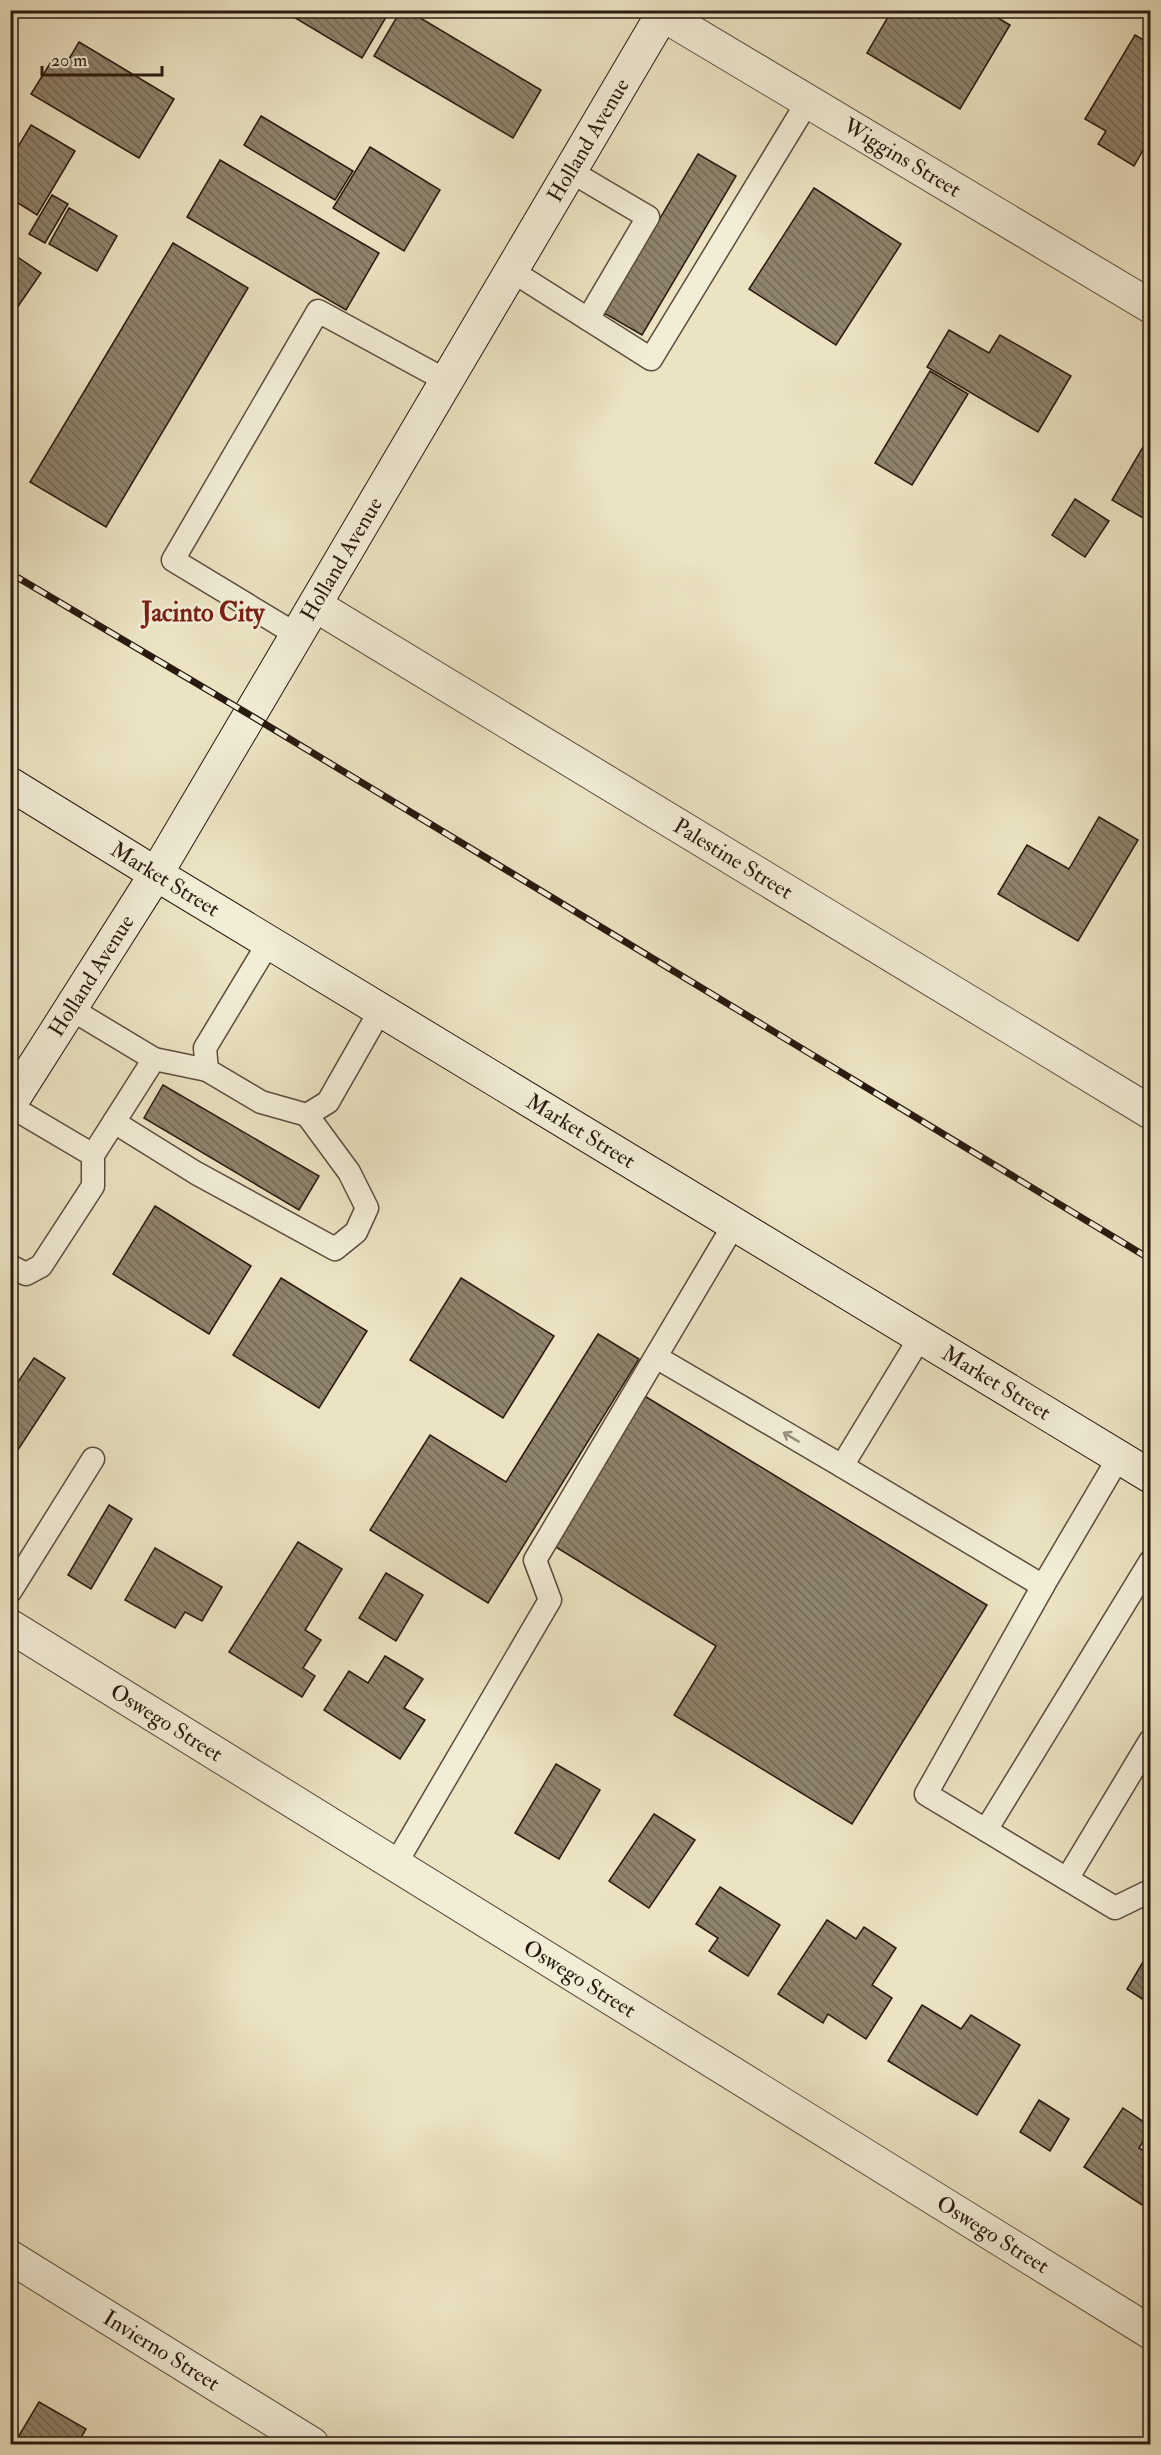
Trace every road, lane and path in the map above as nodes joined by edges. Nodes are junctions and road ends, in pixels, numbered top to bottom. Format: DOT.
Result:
graph roads {
  1 [pos="661,12"];
  2 [pos="808,101"];
  3 [pos="570,171"];
  4 [pos="512,271"];
  5 [pos="1150,306"];
  6 [pos="588,319"];
  7 [pos="447,381"];
  8 [pos="315,605"];
  9 [pos="297,635"];
  10 [pos="10,784"];
  11 [pos="156,874"];
  12 [pos="268,942"];
  13 [pos="71,1009"];
  14 [pos="381,1009"];
  15 [pos="154,1059"];
  16 [pos="207,1070"];
  17 [pos="10,1105"];
  18 [pos="1150,1113"];
  19 [pos="307,1115"];
  20 [pos="114,1122"];
  21 [pos="93,1155"];
  22 [pos="735,1223"];
  23 [pos="10,1266"];
  24 [pos="921,1336"];
  25 [pos="656,1356"];
  26 [pos="1119,1457"];
  27 [pos="93,1459"];
  28 [pos="842,1467"];
  29 [pos="1150,1476"];
  30 [pos="1150,1562"];
  31 [pos="1043,1586"];
  32 [pos="11,1588"];
  33 [pos="10,1626"];
  34 [pos="1150,1741"];
  35 [pos="986,1830"];
  36 [pos="395,1865"];
  37 [pos="1067,1879"];
  38 [pos="1150,1891"];
  39 [pos="10,2257"];
  40 [pos="1150,2332"];
  41 [pos="312,2445"];
  1 -- 2 [label="street, Wiggins Street"];
  1 -- 3 [label="street, Holland Avenue"];
  2 -- 5 [label="street, Wiggins Street"];
  2 -- 6 [label="lane"];
  3 -- 4 [label="street, Holland Avenue"];
  3 -- 6 [label="lane"];
  4 -- 6 [label="lane"];
  4 -- 7 [label="street, Holland Avenue"];
  7 -- 8 [label="street, Holland Avenue"];
  7 -- 9 [label="lane"];
  8 -- 9 [label="street, Holland Avenue"];
  8 -- 18 [label="street, Palestine Street"];
  9 -- 11 [label="street, Holland Avenue"];
  10 -- 11 [label="street, Market Street"];
  11 -- 12 [label="street, Market Street"];
  11 -- 13 [label="street, Holland Avenue"];
  12 -- 14 [label="street, Market Street"];
  12 -- 16 [label="lane"];
  13 -- 15 [label="lane"];
  13 -- 17 [label="street, Holland Avenue"];
  14 -- 19 [label="lane"];
  14 -- 22 [label="street, Market Street"];
  15 -- 16 [label="lane"];
  15 -- 20 [label="lane"];
  16 -- 19 [label="lane"];
  17 -- 21 [label="lane"];
  19 -- 20 [label="lane"];
  20 -- 21 [label="lane"];
  21 -- 23 [label="lane"];
  22 -- 24 [label="street, Market Street"];
  22 -- 25 [label="lane"];
  24 -- 26 [label="street, Market Street"];
  24 -- 28 [label="lane"];
  28 -- 25 [label="lane, one-way"];
  25 -- 36 [label="lane"];
  26 -- 29 [label="street, Market Street"];
  26 -- 31 [label="lane"];
  27 -- 32 [label="lane"];
  28 -- 31 [label="lane"];
  30 -- 35 [label="lane"];
  31 -- 35 [label="lane"];
  33 -- 36 [label="street, Oswego Street"];
  34 -- 37 [label="lane"];
  35 -- 37 [label="lane"];
  36 -- 40 [label="street, Oswego Street"];
  37 -- 38 [label="lane"];
  39 -- 41 [label="street, Invierno Street"];
}
